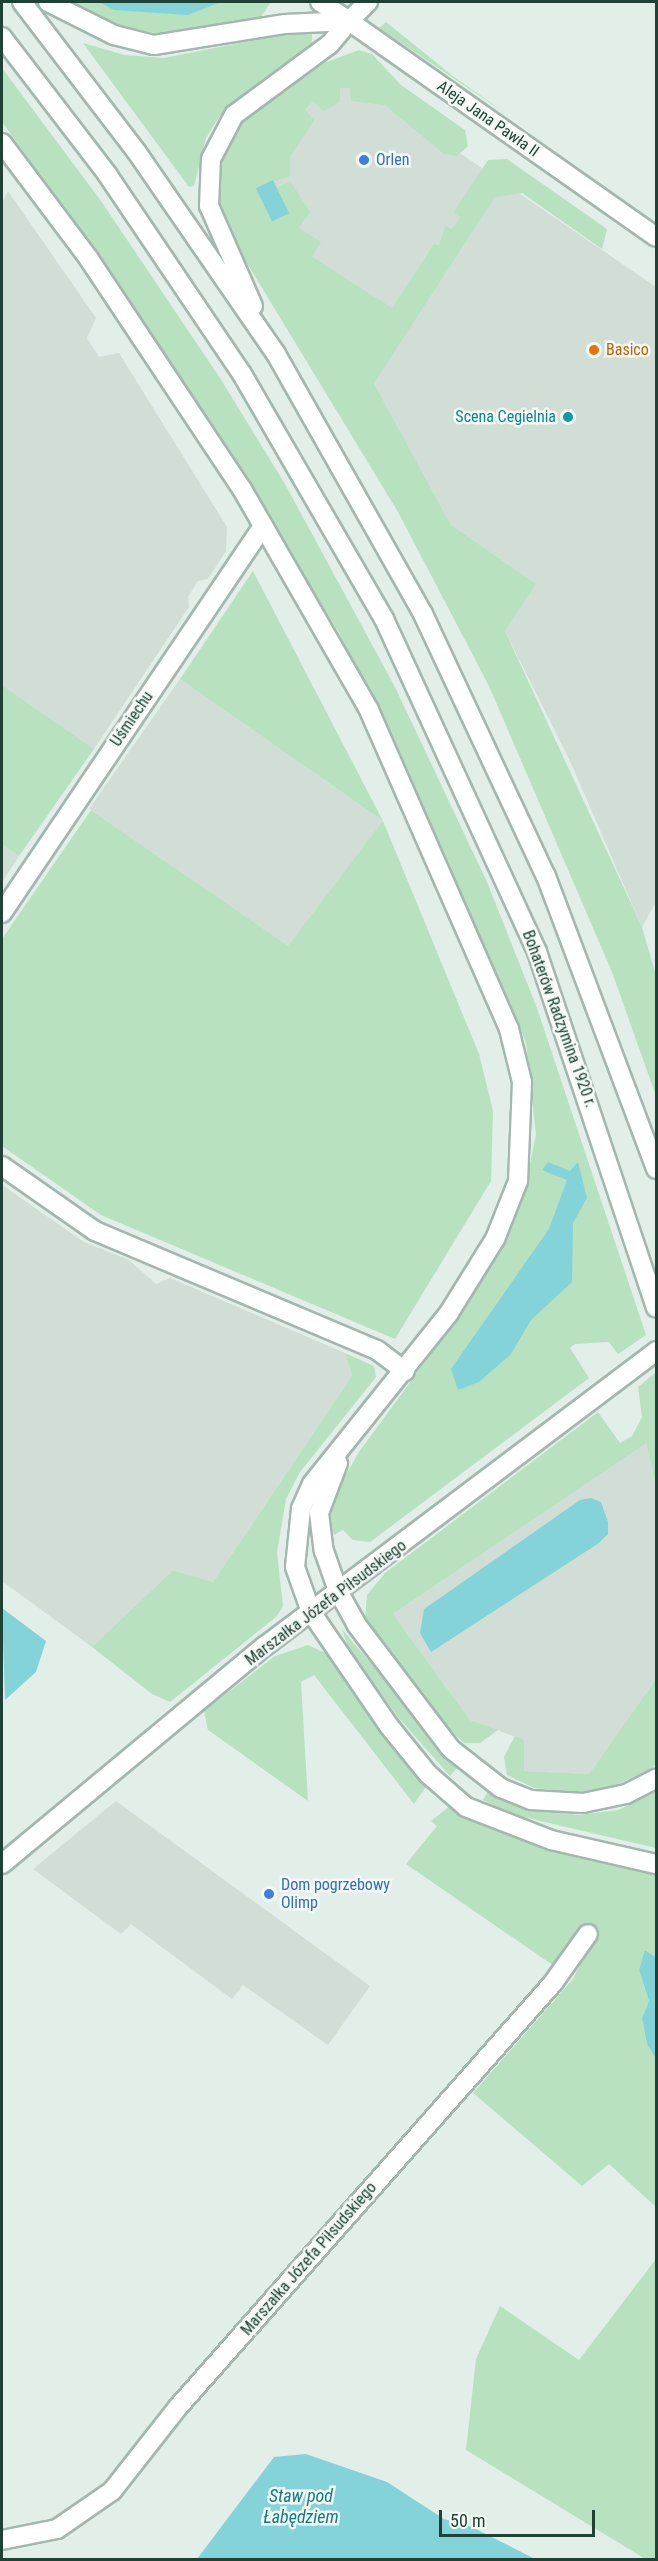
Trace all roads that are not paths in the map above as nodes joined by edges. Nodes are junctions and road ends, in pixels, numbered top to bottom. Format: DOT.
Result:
graph roads {
  1 [pos="22,2"];
  2 [pos="48,2"];
  3 [pos="320,2"];
  4 [pos="368,2"];
  5 [pos="349,21"];
  6 [pos="2,37"];
  7 [pos="2,143"];
  8 [pos="657,237"];
  9 [pos="276,354"];
  10 [pos="263,525"];
  11 [pos="2,913"];
  12 [pos="2,1166"];
  13 [pos="657,1169"];
  14 [pos="657,1308"];
  15 [pos="657,1351"];
  16 [pos="405,1371"];
  17 [pos="345,1448"];
  18 [pos="339,1591"];
  19 [pos="311,1612"];
  20 [pos="657,1779"];
  21 [pos="2,1864"];
  22 [pos="657,1864"];
  23 [pos="588,1934"];
  24 [pos="2,2540"];
  1 -- 9 [label="street"];
  2 -- 5 [label="street"];
  3 -- 5 [label="street, Aleja Jana Pawła II"];
  4 -- 5 [label="street"];
  5 -- 8 [label="street, Aleja Jana Pawła II"];
  5 -- 9 [label="street"];
  6 -- 14 [label="street, Bohaterów Radzymina 1920 r."];
  7 -- 10 [label="street"];
  9 -- 13 [label="street"];
  10 -- 11 [label="street, Uśmiechu"];
  10 -- 16 [label="street"];
  12 -- 16 [label="street"];
  15 -- 18 [label="street, Marszałka Józefa Piłsudskiego"];
  16 -- 17 [label="street"];
  17 -- 18 [label="street"];
  17 -- 19 [label="street"];
  18 -- 19 [label="street, Marszałka Józefa Piłsudskiego"];
  18 -- 20 [label="street"];
  19 -- 21 [label="street, Marszałka Józefa Piłsudskiego"];
  19 -- 22 [label="street"];
  23 -- 24 [label="street, Marszałka Józefa Piłsudskiego"];
}
